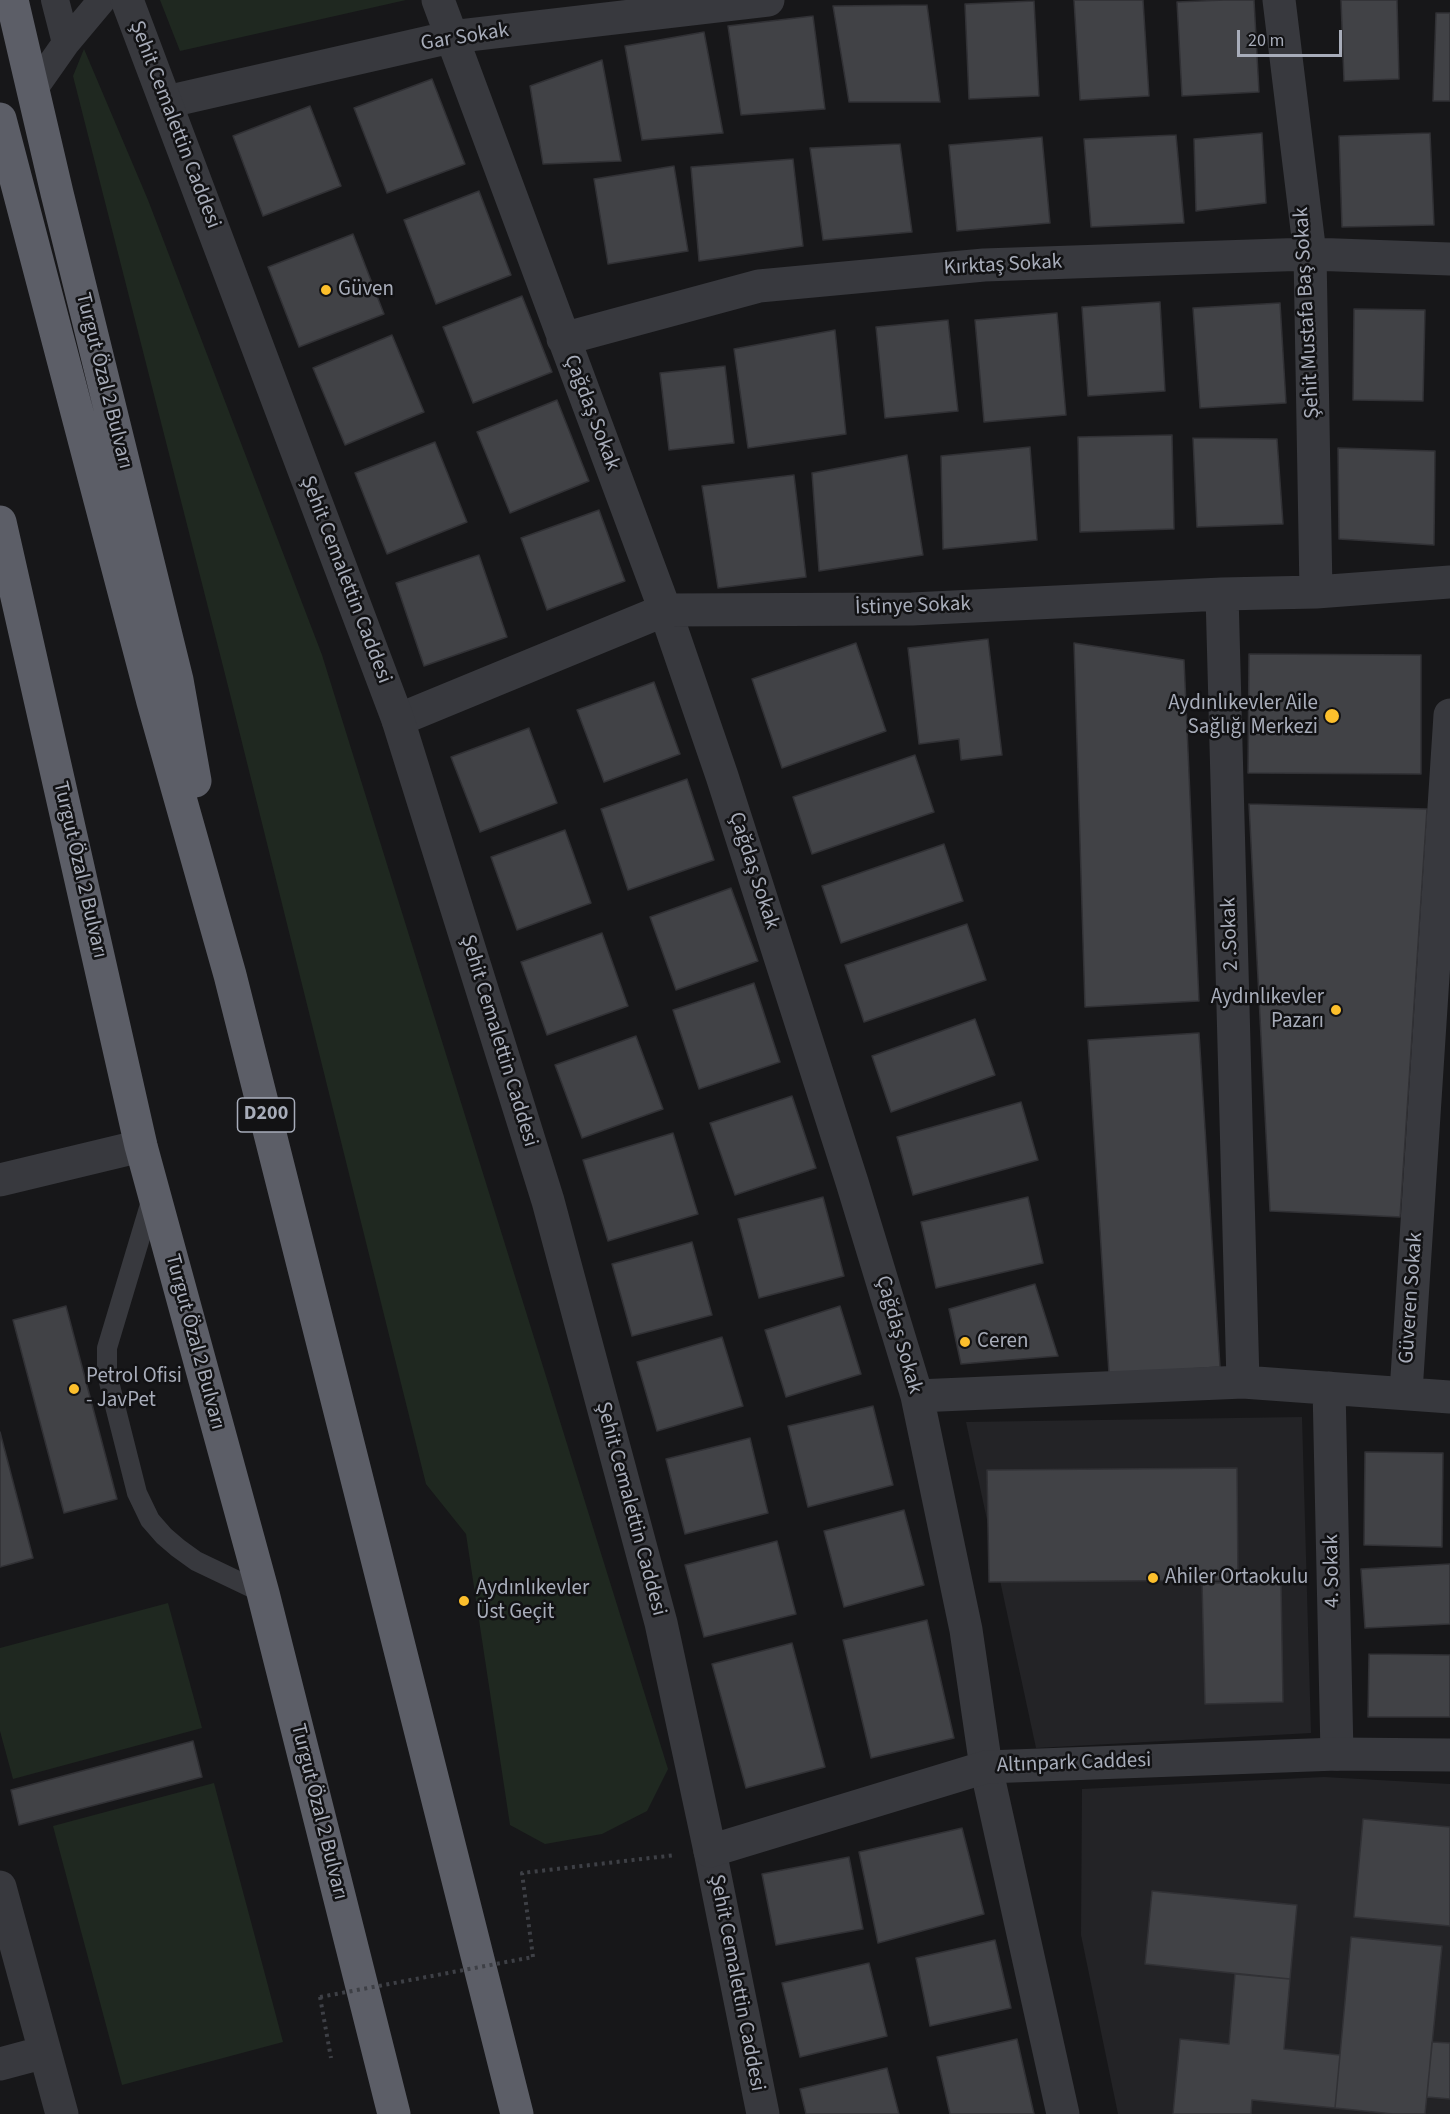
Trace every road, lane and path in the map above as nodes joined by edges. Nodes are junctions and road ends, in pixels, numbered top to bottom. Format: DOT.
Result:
graph roads {
  1 [pos="12,0"];
  2 [pos="55,0"];
  3 [pos="102,0"];
  4 [pos="127,0"];
  5 [pos="438,0"];
  6 [pos="768,0"];
  7 [pos="1279,0"];
  8 [pos="451,37"];
  9 [pos="66,43"];
  10 [pos="33,90"];
  11 [pos="166,102"];
  12 [pos="0,119"];
  13 [pos="1310,254"];
  14 [pos="1450,259"];
  15 [pos="563,339"];
  16 [pos="0,522"];
  17 [pos="0,535"];
  18 [pos="10,566"];
  19 [pos="1450,582"];
  20 [pos="1316,592"];
  21 [pos="1222,594"];
  22 [pos="665,610"];
  23 [pos="1450,715"];
  24 [pos="398,720"];
  25 [pos="230,975"];
  26 [pos="141,1146"];
  27 [pos="0,1179"];
  28 [pos="154,1192"];
  29 [pos="1243,1382"];
  30 [pos="1329,1388"];
  31 [pos="1406,1392"];
  32 [pos="917,1396"];
  33 [pos="1450,1397"];
  34 [pos="263,1593"];
  35 [pos="1337,1754"];
  36 [pos="1450,1755"];
  37 [pos="986,1767"];
  38 [pos="710,1851"];
  39 [pos="0,1887"];
  40 [pos="45,2052"];
  41 [pos="332,2058"];
  42 [pos="0,2064"];
  43 [pos="62,2114"];
  44 [pos="394,2114"];
  45 [pos="517,2114"];
  46 [pos="763,2114"];
  47 [pos="1064,2114"];
  1 -- 10 [label="highway, Turgut Özal 2 Bulvarı"];
  2 -- 9 [label="street"];
  3 -- 9 [label="street"];
  4 -- 11 [label="street, Şehit Cemalettin Caddesi"];
  5 -- 8 [label="street, Çağdaş Sokak"];
  6 -- 8 [label="street, Gar Sokak"];
  7 -- 13 [label="street, Şehit Mustafa Baş Sokak"];
  8 -- 11 [label="street, Gar Sokak"];
  8 -- 15 [label="street, Çağdaş Sokak"];
  9 -- 10 [label="street"];
  10 -- 25 [label="highway, Turgut Özal 2 Bulvarı"];
  11 -- 24 [label="street, Şehit Cemalettin Caddesi"];
  12 -- 25 [label="highway, Turgut Özal 2 Bulvarı / D200"];
  13 -- 14 [label="street, Kırktaş Sokak"];
  13 -- 15 [label="street, Kırktaş Sokak"];
  13 -- 20 [label="street, Şehit Mustafa Baş Sokak"];
  15 -- 22 [label="street, Çağdaş Sokak"];
  16 -- 18 [label="highway, Turgut Özal 2 Bulvarı"];
  17 -- 18 [label="highway, Turgut Özal 2 Bulvarı"];
  18 -- 26 [label="highway, Turgut Özal 2 Bulvarı"];
  19 -- 20 [label="street, İstinye Sokak"];
  20 -- 21 [label="street, İstinye Sokak"];
  21 -- 22 [label="street, İstinye Sokak"];
  21 -- 29 [label="street, 2 .Sokak"];
  22 -- 24 [label="street, İstinye Sokak"];
  22 -- 32 [label="street, Çağdaş Sokak"];
  23 -- 31 [label="street, Güveren Sokak"];
  24 -- 38 [label="street, Şehit Cemalettin Caddesi"];
  25 -- 45 [label="highway, Turgut Özal 2 Bulvarı / D200"];
  26 -- 27 [label="street"];
  26 -- 28 [label="highway, Turgut Özal 2 Bulvarı"];
  28 -- 34 [label="highway, Turgut Özal 2 Bulvarı"];
  28 -- 34 [label="lane"];
  29 -- 30 [label="street, Güveren Sokak"];
  29 -- 32 [label="street, Güveren Sokak"];
  30 -- 31 [label="street, Güveren Sokak"];
  30 -- 35 [label="street, 4. Sokak"];
  31 -- 33 [label="street"];
  32 -- 37 [label="street, Çağdaş Sokak"];
  34 -- 44 [label="highway, Turgut Özal 2 Bulvarı"];
  35 -- 36 [label="street, Altınpark Caddesi"];
  35 -- 37 [label="street, Altınpark Caddesi"];
  37 -- 38 [label="street, Altınpark Caddesi"];
  37 -- 47 [label="street, Çağdaş Sokak"];
  38 -- 41 [label="path, bridge"];
  38 -- 46 [label="street, Şehit Cemalettin Caddesi"];
  39 -- 40 [label="street"];
  40 -- 42 [label="street"];
  40 -- 43 [label="street"];
}
